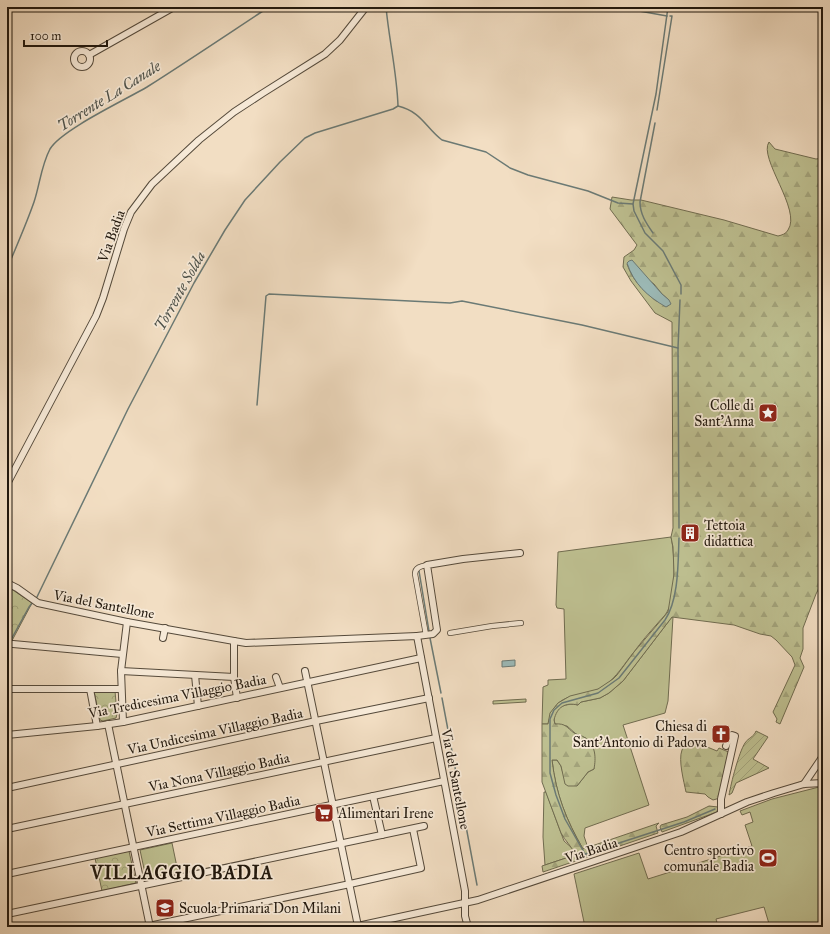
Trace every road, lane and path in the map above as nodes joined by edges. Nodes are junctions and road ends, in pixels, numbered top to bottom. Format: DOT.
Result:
graph roads {
  1 [pos="174,7"];
  2 [pos="366,7"];
  3 [pos="89,55"];
  4 [pos="7,484"];
  5 [pos="520,553"];
  6 [pos="427,565"];
  7 [pos="7,583"];
  8 [pos="127,622"];
  9 [pos="521,623"];
  10 [pos="165,628"];
  11 [pos="450,633"];
  12 [pos="426,635"];
  13 [pos="417,636"];
  14 [pos="164,638"];
  15 [pos="234,641"];
  16 [pos="13,644"];
  17 [pos="122,654"];
  18 [pos="421,658"];
  19 [pos="121,671"];
  20 [pos="305,671"];
  21 [pos="195,675"];
  22 [pos="234,677"];
  23 [pos="276,677"];
  24 [pos="307,682"];
  25 [pos="280,688"];
  26 [pos="7,689"];
  27 [pos="121,689"];
  28 [pos="90,690"];
  29 [pos="237,698"];
  30 [pos="429,698"];
  31 [pos="198,706"];
  32 [pos="316,721"];
  33 [pos="123,722"];
  34 [pos="108,724"];
  35 [pos="97,726"];
  36 [pos="7,734"];
  37 [pos="436,738"];
  38 [pos="726,746"];
  39 [pos="823,756"];
  40 [pos="324,762"];
  41 [pos="116,764"];
  42 [pos="444,781"];
  43 [pos="823,782"];
  44 [pos="804,784"];
  45 [pos="7,788"];
  46 [pos="373,796"];
  47 [pos="333,804"];
  48 [pos="125,805"];
  49 [pos="721,814"];
  50 [pos="424,826"];
  51 [pos="7,829"];
  52 [pos="413,829"];
  53 [pos="382,836"];
  54 [pos="342,844"];
  55 [pos="134,847"];
  56 [pos="7,874"];
  57 [pos="350,884"];
  58 [pos="142,887"];
  59 [pos="466,903"];
  60 [pos="7,914"];
  61 [pos="356,926"];
  62 [pos="148,927"];
  63 [pos="468,927"];
  1 -- 3 [label="street"];
  2 -- 4 [label="street, Via Badia"];
  5 -- 6 [label="street"];
  6 -- 12 [label="street"];
  6 -- 12 [label="street"];
  7 -- 8 [label="street, Via del Santellone"];
  8 -- 10 [label="street, Via del Santellone"];
  8 -- 17 [label="street"];
  9 -- 11 [label="street"];
  10 -- 14 [label="street, Via del Santellone"];
  10 -- 15 [label="street, Via del Santellone"];
  12 -- 13 [label="street, Via del Santellone"];
  13 -- 15 [label="street, Via del Santellone"];
  13 -- 18 [label="street, Via del Santellone"];
  15 -- 22 [label="street"];
  16 -- 17 [label="street"];
  17 -- 19 [label="street"];
  18 -- 24 [label="street, Via Tredicesima Villaggio Badia"];
  18 -- 30 [label="street, Via del Santellone"];
  19 -- 21 [label="street"];
  19 -- 27 [label="street"];
  20 -- 24 [label="street"];
  21 -- 22 [label="street"];
  21 -- 31 [label="street"];
  22 -- 29 [label="street"];
  23 -- 25 [label="street, Via Tredicesima Villaggio Badia"];
  24 -- 25 [label="street, Via Tredicesima Villaggio Badia"];
  24 -- 32 [label="street"];
  25 -- 29 [label="street, Via Tredicesima Villaggio Badia"];
  26 -- 28 [label="street"];
  27 -- 28 [label="street"];
  27 -- 33 [label="street"];
  28 -- 35 [label="street"];
  29 -- 31 [label="street, Via Tredicesima Villaggio Badia"];
  30 -- 32 [label="street, Via Undicesima Villaggio Badia"];
  30 -- 37 [label="street, Via del Santellone"];
  31 -- 33 [label="street, Via Tredicesima Villaggio Badia"];
  32 -- 40 [label="street"];
  32 -- 41 [label="street, Via Undicesima Villaggio Badia"];
  33 -- 34 [label="street, Via Tredicesima Villaggio Badia"];
  34 -- 35 [label="street, Via Tredicesima Villaggio Badia"];
  34 -- 41 [label="street"];
  35 -- 36 [label="street, Via Tredicesima Villaggio Badia"];
  37 -- 40 [label="street, Via Nona Villaggio Badia"];
  37 -- 42 [label="street, Via del Santellone"];
  38 -- 49 [label="street"];
  39 -- 44 [label="street"];
  40 -- 47 [label="street"];
  40 -- 48 [label="street, Via Nona Villaggio Badia"];
  41 -- 45 [label="street, Via Undicesima Villaggio Badia"];
  41 -- 48 [label="street"];
  42 -- 46 [label="street, Via Settima Villaggio Badia"];
  42 -- 59 [label="street, Via del Santellone"];
  43 -- 44 [label="street, Via Badia"];
  44 -- 49 [label="street, Via Badia"];
  46 -- 47 [label="street, Via Settima Villaggio Badia"];
  46 -- 53 [label="street"];
  47 -- 54 [label="street"];
  47 -- 55 [label="street, Via Settima Villaggio Badia"];
  48 -- 51 [label="street, Via Nona Villaggio Badia"];
  48 -- 55 [label="street"];
  49 -- 59 [label="street, Via Badia"];
  50 -- 52 [label="street"];
  52 -- 53 [label="street"];
  52 -- 57 [label="street"];
  53 -- 54 [label="street"];
  54 -- 57 [label="street"];
  54 -- 58 [label="street"];
  55 -- 56 [label="street, Via Settima Villaggio Badia"];
  55 -- 58 [label="street"];
  57 -- 61 [label="street"];
  57 -- 62 [label="street"];
  58 -- 60 [label="street"];
  58 -- 62 [label="street"];
  59 -- 61 [label="street, Via Badia"];
  59 -- 63 [label="street, Via del Santellone"];
}
